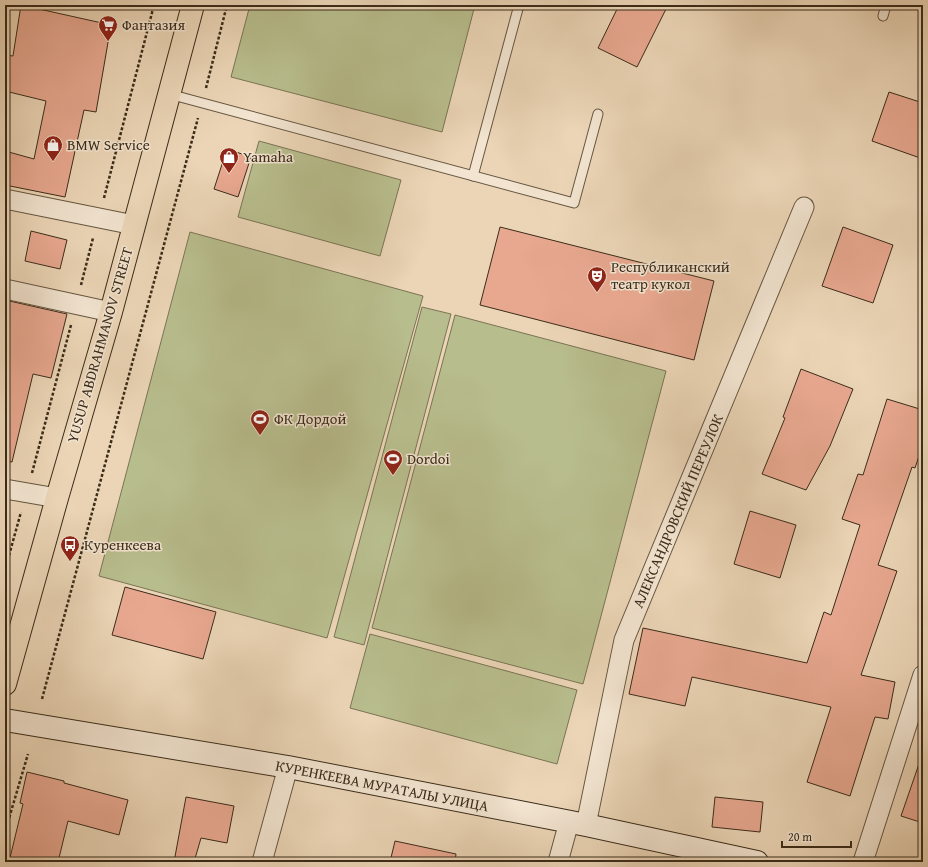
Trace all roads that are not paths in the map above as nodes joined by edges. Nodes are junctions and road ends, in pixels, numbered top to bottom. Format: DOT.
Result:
graph roads {
  1 [pos="193,5"];
  2 [pos="519,5"];
  3 [pos="886,5"];
  4 [pos="883,16"];
  5 [pos="170,94"];
  6 [pos="598,114"];
  7 [pos="473,176"];
  8 [pos="5,199"];
  9 [pos="804,207"];
  10 [pos="134,225"];
  11 [pos="5,289"];
  12 [pos="111,312"];
  13 [pos="5,489"];
  14 [pos="57,498"];
  15 [pos="923,675"];
  16 [pos="5,684"];
  17 [pos="5,720"];
  18 [pos="288,767"];
  19 [pos="577,824"];
  20 [pos="262,862"];
  21 [pos="558,862"];
  22 [pos="757,862"];
  23 [pos="862,862"];
  1 -- 5 [label="main road, YUSUP ABDRAHMANOV STREET"];
  2 -- 7 [label="lane"];
  3 -- 4 [label="lane"];
  5 -- 7 [label="lane"];
  5 -- 10 [label="main road, YUSUP ABDRAHMANOV STREET"];
  6 -- 7 [label="lane"];
  8 -- 10 [label="street"];
  9 -- 19 [label="street, АЛЕКСАНДРОВСКИЙ ПЕРЕУЛОК"];
  10 -- 12 [label="main road, YUSUP ABDRAHMANOV STREET"];
  11 -- 12 [label="street"];
  12 -- 14 [label="main road, YUSUP ABDRAHMANOV STREET"];
  13 -- 14 [label="street"];
  14 -- 16 [label="main road, YUSUP ABDRAHMANOV STREET"];
  15 -- 23 [label="street"];
  17 -- 18 [label="street, КУРЕНКЕЕВА МУРАТАЛЫ УЛИЦА"];
  18 -- 19 [label="street, КУРЕНКЕЕВА МУРАТАЛЫ УЛИЦА"];
  18 -- 20 [label="street"];
  19 -- 21 [label="street, АЛЕКСАНДРОВСКИЙ ПЕРЕУЛОК"];
  19 -- 22 [label="street, КУРЕНКЕЕВА МУРАТАЛЫ УЛИЦА"];
}
